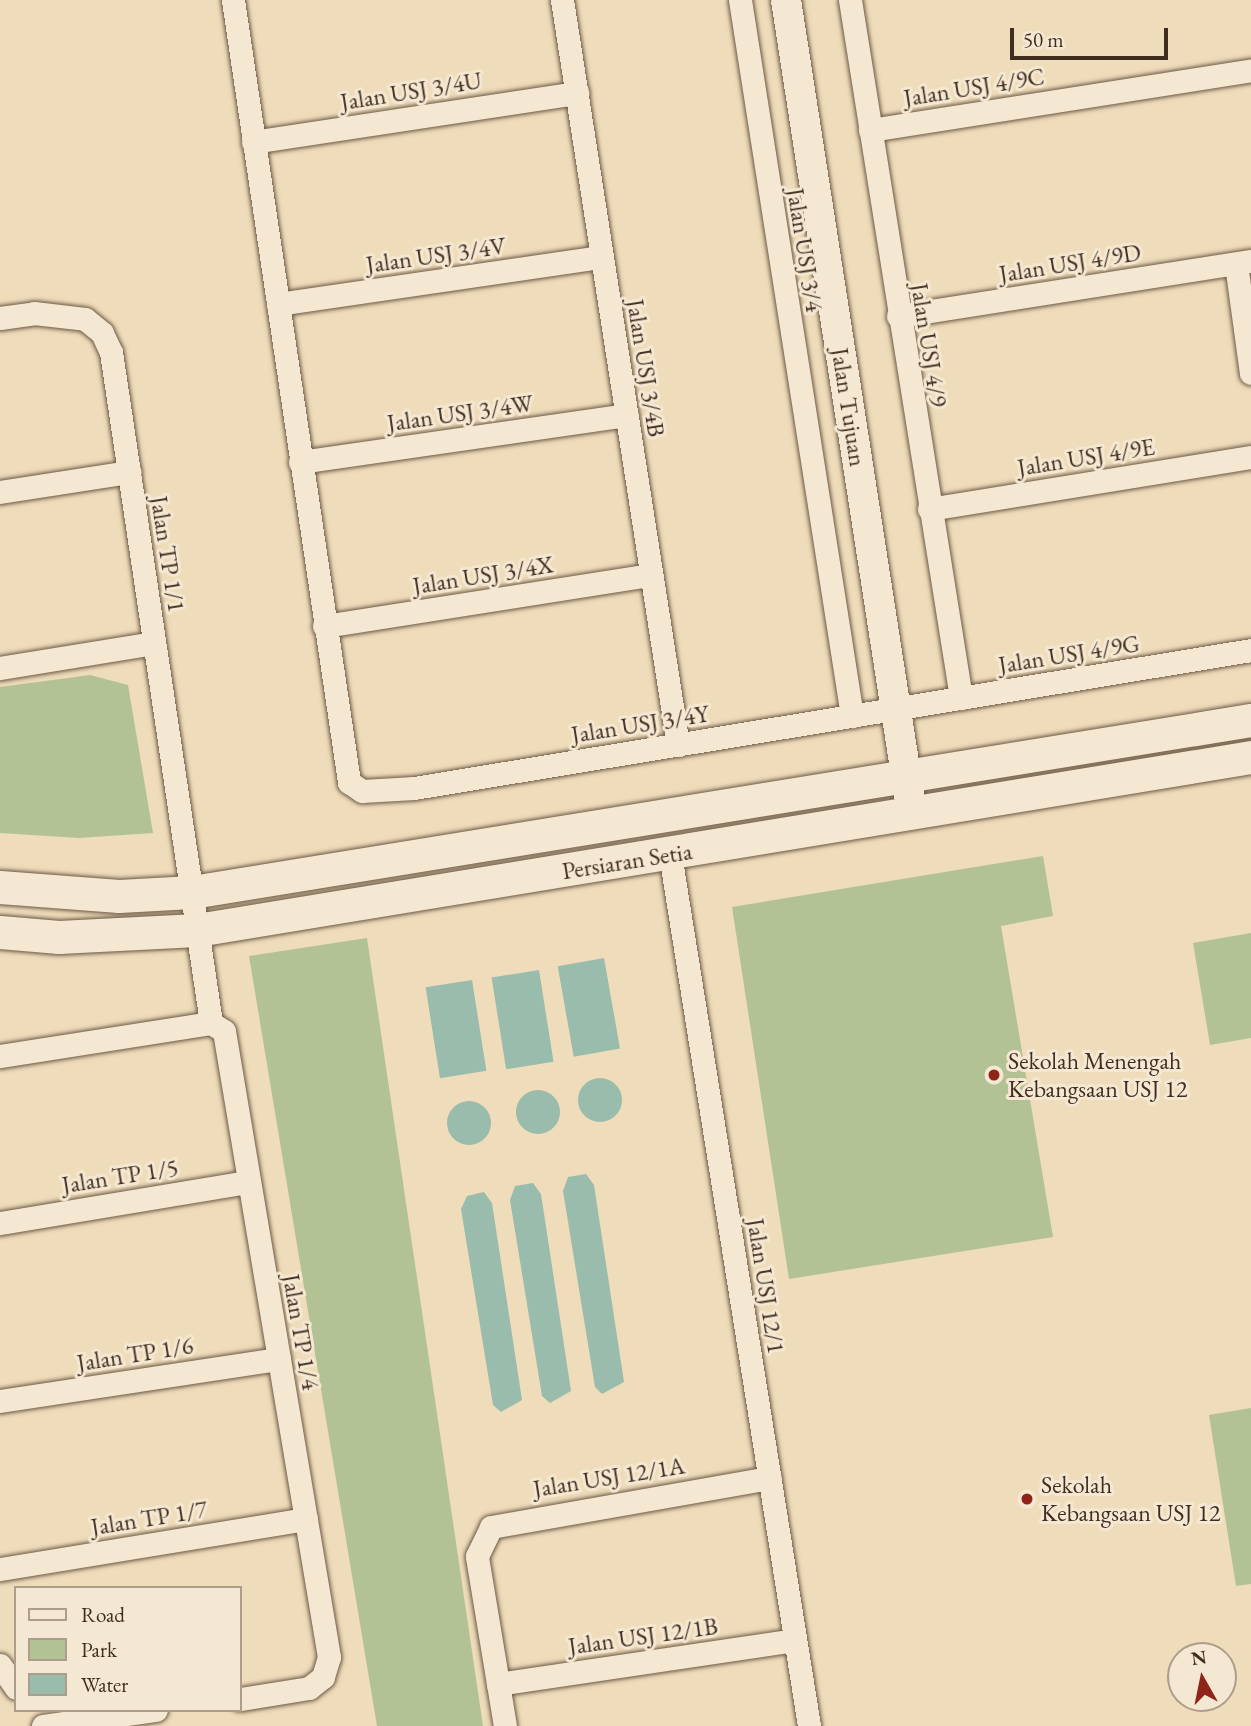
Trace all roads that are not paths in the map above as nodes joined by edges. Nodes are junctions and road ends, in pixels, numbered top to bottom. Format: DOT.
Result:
graph roads {
  1 [pos="233,0"];
  2 [pos="562,0"];
  3 [pos="740,0"];
  4 [pos="786,0"];
  5 [pos="850,0"];
  6 [pos="1251,70"];
  7 [pos="577,93"];
  8 [pos="870,130"];
  9 [pos="253,142"];
  10 [pos="602,257"];
  11 [pos="1244,263"];
  12 [pos="278,304"];
  13 [pos="898,316"];
  14 [pos="0,318"];
  15 [pos="1251,373"];
  16 [pos="627,415"];
  17 [pos="1251,457"];
  18 [pos="300,462"];
  19 [pos="129,472"];
  20 [pos="0,492"];
  21 [pos="929,509"];
  22 [pos="651,575"];
  23 [pos="324,626"];
  24 [pos="154,643"];
  25 [pos="1251,650"];
  26 [pos="0,668"];
  27 [pos="961,698"];
  28 [pos="896,709"];
  29 [pos="852,716"];
  30 [pos="1251,720"];
  31 [pos="678,745"];
  32 [pos="1251,757"];
  33 [pos="906,777"];
  34 [pos="912,814"];
  35 [pos="646,820"];
  36 [pos="670,854"];
  37 [pos="0,887"];
  38 [pos="192,892"];
  39 [pos="197,930"];
  40 [pos="0,932"];
  41 [pos="211,1023"];
  42 [pos="0,1056"];
  43 [pos="249,1182"];
  44 [pos="0,1223"];
  45 [pos="279,1359"];
  46 [pos="0,1401"];
  47 [pos="770,1478"];
  48 [pos="306,1519"];
  49 [pos="0,1569"];
  50 [pos="796,1640"];
  51 [pos="0,1665"];
  52 [pos="498,1684"];
  53 [pos="14,1685"];
  54 [pos="242,1699"];
  55 [pos="142,1712"];
  56 [pos="42,1726"];
  57 [pos="505,1726"];
  58 [pos="809,1726"];
  1 -- 9 [label="street, Jalan USJ 3/4Y"];
  2 -- 7 [label="street, Jalan USJ 3/4B"];
  3 -- 29 [label="street, Jalan USJ 3/4"];
  4 -- 28 [label="street, Jalan Tujuan"];
  5 -- 8 [label="street, Jalan USJ 4/9"];
  6 -- 8 [label="street, Jalan USJ 4/9C"];
  7 -- 9 [label="street, Jalan USJ 3/4U"];
  7 -- 10 [label="street, Jalan USJ 3/4B"];
  8 -- 13 [label="street, Jalan USJ 4/9"];
  9 -- 12 [label="street, Jalan USJ 3/4Y"];
  10 -- 12 [label="street, Jalan USJ 3/4V"];
  10 -- 16 [label="street, Jalan USJ 3/4B"];
  11 -- 13 [label="street, Jalan USJ 4/9D"];
  11 -- 15 [label="street"];
  12 -- 18 [label="street, Jalan USJ 3/4Y"];
  13 -- 21 [label="street, Jalan USJ 4/9"];
  14 -- 19 [label="street, Jalan TP 1/1"];
  16 -- 18 [label="street, Jalan USJ 3/4W"];
  16 -- 22 [label="street, Jalan USJ 3/4B"];
  17 -- 21 [label="street, Jalan USJ 4/9E"];
  18 -- 23 [label="street, Jalan USJ 3/4Y"];
  19 -- 20 [label="street"];
  19 -- 24 [label="street, Jalan TP 1/1"];
  21 -- 27 [label="street, Jalan USJ 4/9"];
  22 -- 23 [label="street, Jalan USJ 3/4X"];
  22 -- 31 [label="street, Jalan USJ 3/4B"];
  23 -- 31 [label="street, Jalan USJ 3/4Y"];
  24 -- 26 [label="street"];
  24 -- 38 [label="street, Jalan TP 1/1"];
  25 -- 27 [label="street, Jalan USJ 4/9G"];
  27 -- 28 [label="street, Jalan USJ 4/9G"];
  28 -- 29 [label="street, Jalan USJ 3/4Y"];
  28 -- 33 [label="street, Jalan Tujuan"];
  29 -- 31 [label="street, Jalan USJ 3/4Y"];
  30 -- 33 [label="main road, Persiaran Setia"];
  32 -- 34 [label="main road, Persiaran Setia"];
  33 -- 34 [label="street, Jalan Tujuan"];
  33 -- 35 [label="main road, Persiaran Setia"];
  34 -- 36 [label="main road, Persiaran Setia"];
  35 -- 36 [label="main road"];
  35 -- 38 [label="main road, Persiaran Setia"];
  36 -- 39 [label="main road, Persiaran Setia"];
  36 -- 47 [label="street, Jalan USJ 12/1"];
  37 -- 38 [label="main road, Persiaran Setia"];
  38 -- 39 [label="street, Jalan TP 1/1"];
  39 -- 40 [label="main road, Persiaran Setia"];
  39 -- 41 [label="street, Jalan TP 1/4"];
  41 -- 42 [label="street"];
  41 -- 43 [label="street, Jalan TP 1/4"];
  43 -- 44 [label="street, Jalan TP 1/5"];
  43 -- 45 [label="street, Jalan TP 1/4"];
  45 -- 46 [label="street, Jalan TP 1/6"];
  45 -- 48 [label="street, Jalan TP 1/4"];
  47 -- 50 [label="street, Jalan USJ 12/1"];
  47 -- 52 [label="street, Jalan USJ 12/1A"];
  48 -- 49 [label="street, Jalan TP 1/7"];
  48 -- 54 [label="street, Jalan TP 1/4"];
  50 -- 52 [label="street, Jalan USJ 12/1B"];
  50 -- 58 [label="street, Jalan USJ 12/1"];
  51 -- 53 [label="street"];
  52 -- 57 [label="street"];
  55 -- 56 [label="street"];
}
